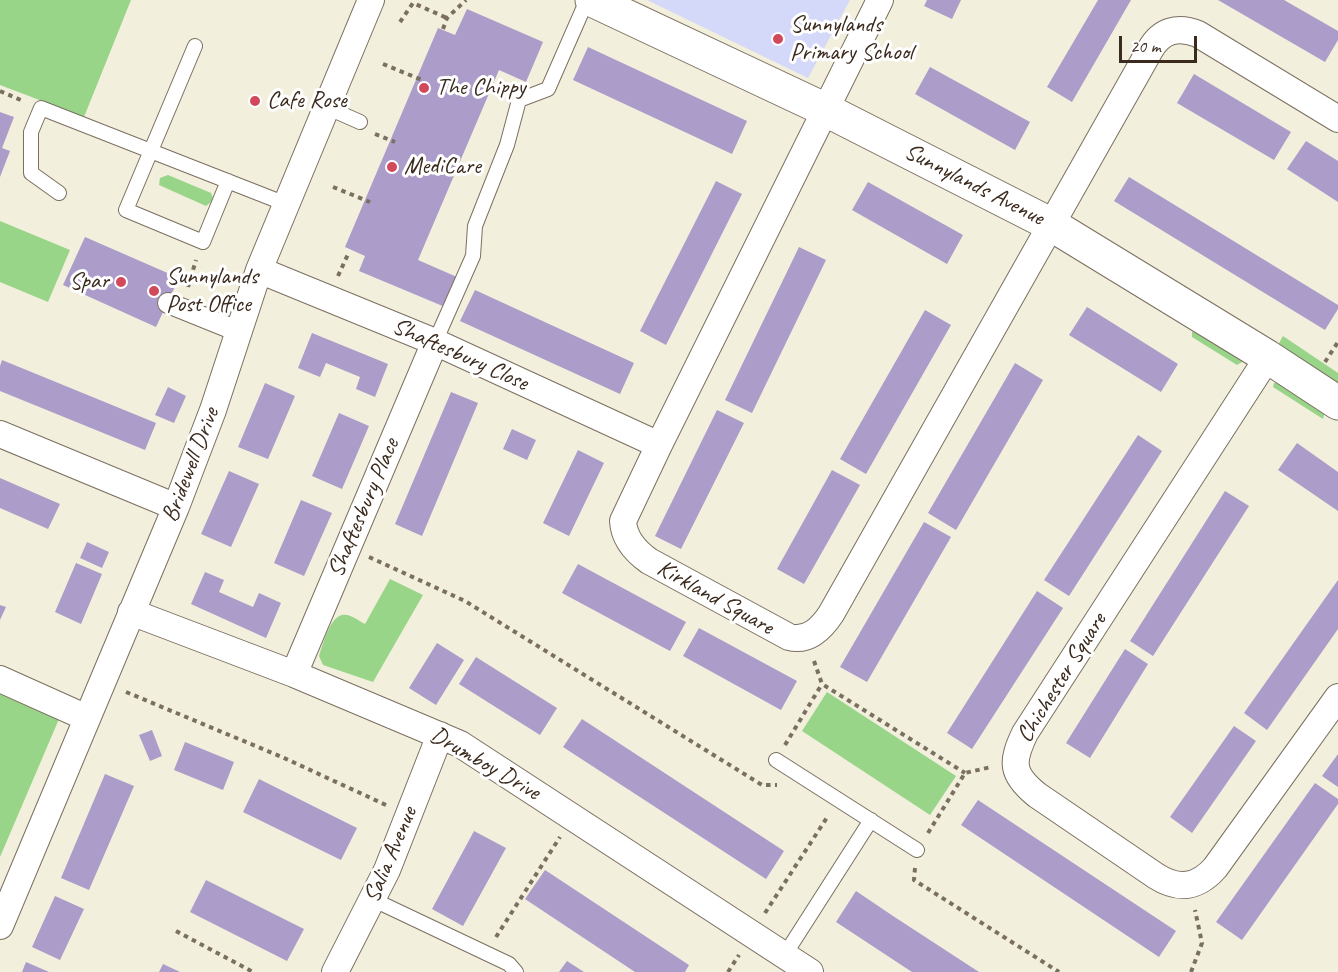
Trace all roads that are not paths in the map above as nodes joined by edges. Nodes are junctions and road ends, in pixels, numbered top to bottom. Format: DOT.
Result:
graph roads {
  1 [pos="371,0"];
  2 [pos="587,0"];
  3 [pos="592,0"];
  4 [pos="880,0"];
  5 [pos="195,46"];
  6 [pos="326,107"];
  7 [pos="826,110"];
  8 [pos="1338,119"];
  9 [pos="360,122"];
  10 [pos="151,150"];
  11 [pos="228,180"];
  12 [pos="59,194"];
  13 [pos="286,204"];
  14 [pos="1052,225"];
  15 [pos="259,270"];
  16 [pos="175,306"];
  17 [pos="240,332"];
  18 [pos="435,342"];
  19 [pos="1268,357"];
  20 [pos="1338,402"];
  21 [pos="0,434"];
  22 [pos="659,445"];
  23 [pos="176,507"];
  24 [pos="131,612"];
  25 [pos="294,674"];
  26 [pos="0,679"];
  27 [pos="1338,697"];
  28 [pos="87,718"];
  29 [pos="440,735"];
  30 [pos="777,760"];
  31 [pos="871,820"];
  32 [pos="918,850"];
  33 [pos="6,892"];
  34 [pos="374,900"];
  35 [pos="0,926"];
  36 [pos="784,956"];
  37 [pos="335,972"];
  38 [pos="516,972"];
  39 [pos="810,972"];
  1 -- 6 [label="street, Bridewell Drive"];
  2 -- 18 [label="lane"];
  3 -- 7 [label="street, Sunnylands Avenue"];
  4 -- 7 [label="street, Kirkland Square"];
  5 -- 10 [label="lane"];
  6 -- 9 [label="lane"];
  6 -- 13 [label="street, Bridewell Drive"];
  7 -- 14 [label="street, Sunnylands Avenue"];
  7 -- 22 [label="street, Kirkland Square"];
  8 -- 14 [label="street, Kirkland Square"];
  10 -- 11 [label="lane"];
  10 -- 11 [label="lane"];
  10 -- 12 [label="lane"];
  11 -- 13 [label="lane"];
  13 -- 15 [label="street, Bridewell Drive"];
  14 -- 19 [label="street, Sunnylands Avenue"];
  14 -- 22 [label="street, Kirkland Square"];
  15 -- 17 [label="street, Bridewell Drive"];
  15 -- 18 [label="street, Shaftesbury Close"];
  16 -- 17 [label="street"];
  17 -- 23 [label="street, Bridewell Drive"];
  18 -- 22 [label="street, Shaftesbury Close"];
  18 -- 25 [label="street, Shaftesbury Place"];
  19 -- 20 [label="street, Sunnylands Avenue"];
  19 -- 27 [label="street, Chichester Square"];
  21 -- 23 [label="street"];
  23 -- 24 [label="street, Bridewell Drive"];
  24 -- 25 [label="street, Drumboy Drive"];
  24 -- 28 [label="street, Bridewell Drive"];
  25 -- 29 [label="street, Drumboy Drive"];
  26 -- 28 [label="street"];
  28 -- 33 [label="street, Bridewell Drive"];
  29 -- 34 [label="street, Salia Avenue"];
  29 -- 36 [label="street, Drumboy Drive"];
  30 -- 31 [label="lane"];
  31 -- 32 [label="lane"];
  31 -- 36 [label="lane"];
  33 -- 35 [label="street, Bridewell Drive"];
  34 -- 37 [label="street, Salia Avenue"];
  34 -- 38 [label="lane"];
  36 -- 39 [label="street, Drumboy Drive"];
}
